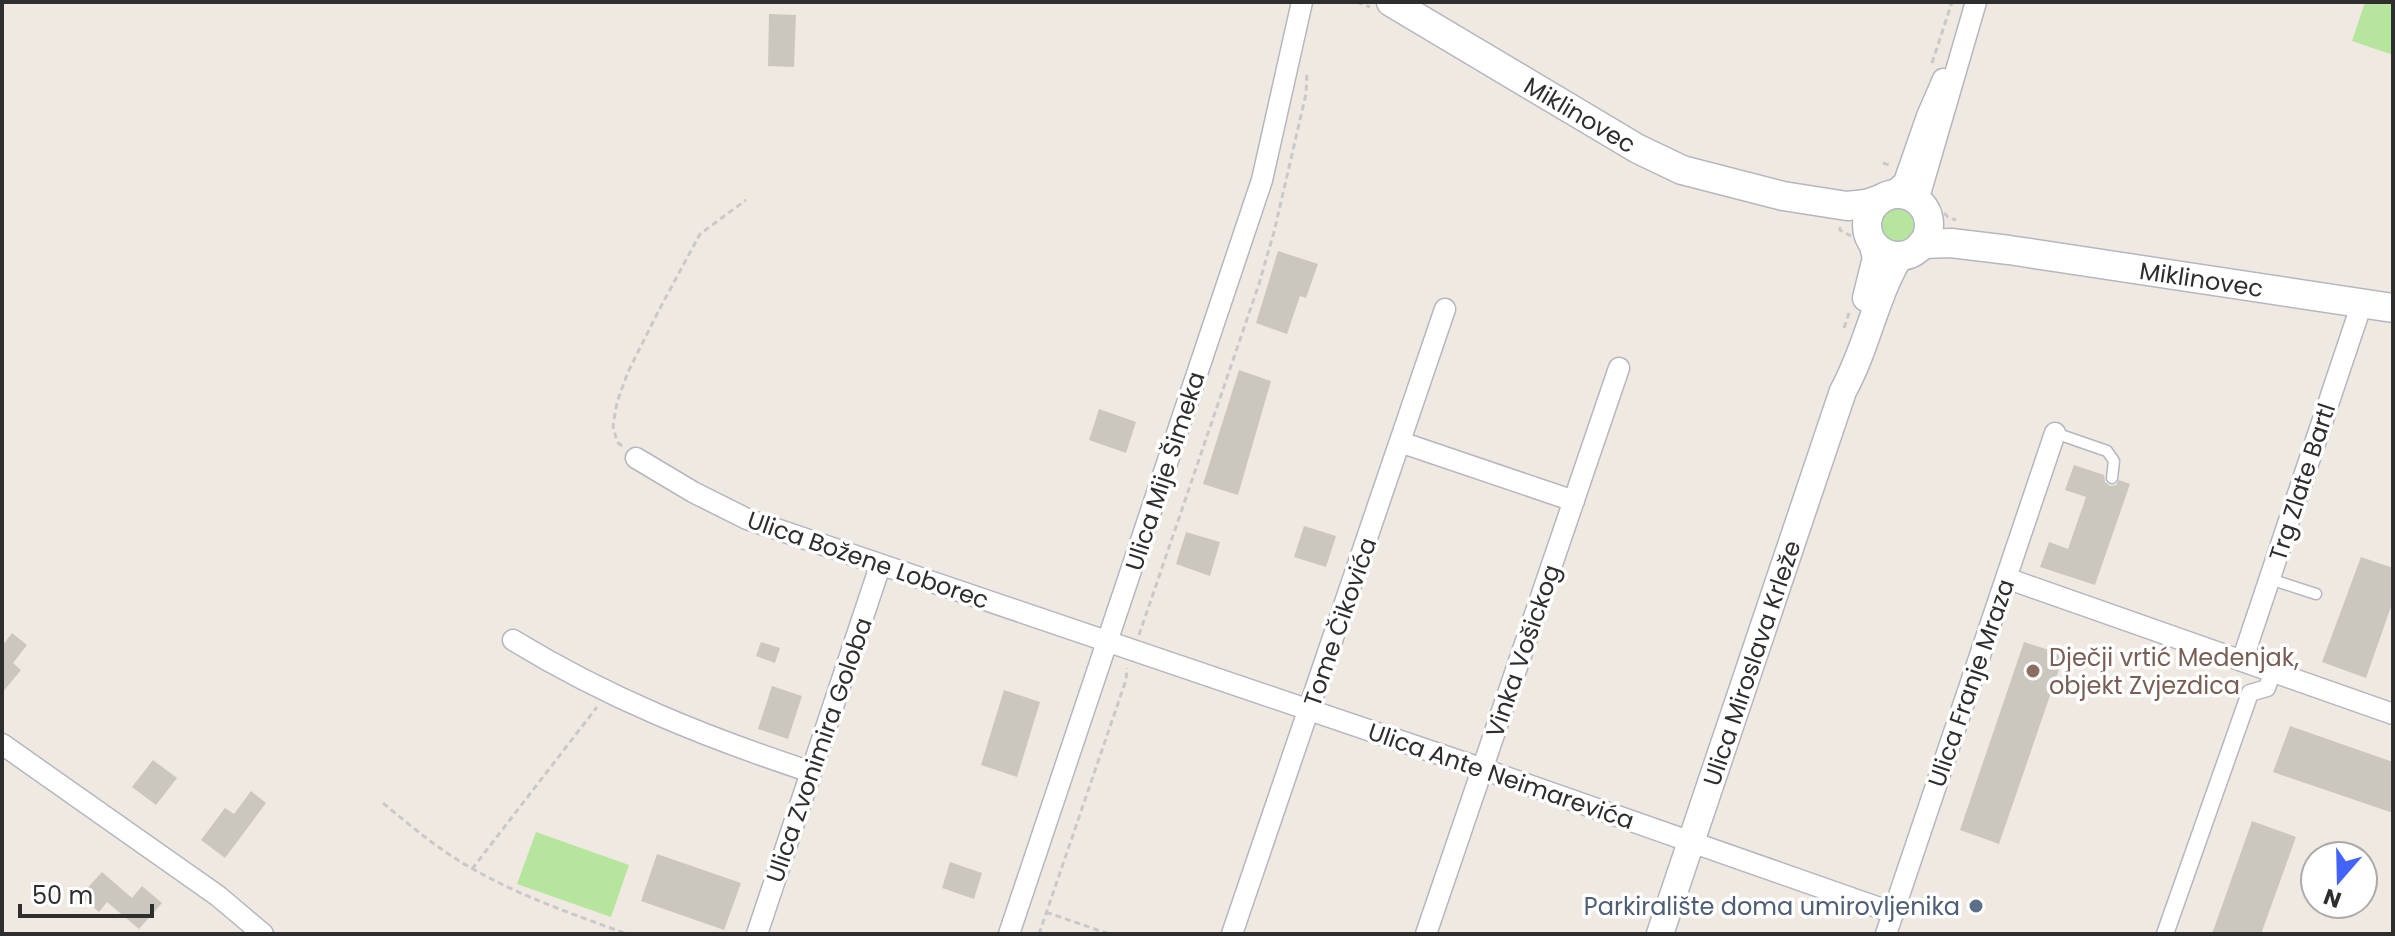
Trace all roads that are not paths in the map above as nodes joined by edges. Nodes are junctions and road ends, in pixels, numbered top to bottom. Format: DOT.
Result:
graph roads {
  1 [pos="1302,2"];
  2 [pos="1391,2"];
  3 [pos="1976,2"];
  4 [pos="1962,44"];
  5 [pos="1783,196"];
  6 [pos="1884,198"];
  7 [pos="1917,230"];
  8 [pos="1870,237"];
  9 [pos="2362,303"];
  10 [pos="2393,308"];
  11 [pos="1445,309"];
  12 [pos="1619,368"];
  13 [pos="1843,391"];
  14 [pos="2055,433"];
  15 [pos="1400,442"];
  16 [pos="636,458"];
  17 [pos="2112,478"];
  18 [pos="1574,501"];
  19 [pos="880,566"];
  20 [pos="2006,578"];
  21 [pos="2270,579"];
  22 [pos="2316,594"];
  23 [pos="513,640"];
  24 [pos="1108,642"];
  25 [pos="2242,661"];
  26 [pos="2269,682"];
  27 [pos="1310,710"];
  28 [pos="2393,714"];
  29 [pos="2,744"];
  30 [pos="1483,769"];
  31 [pos="811,772"];
  32 [pos="1692,841"];
  33 [pos="1894,913"];
  34 [pos="263,934"];
  35 [pos="757,934"];
  36 [pos="1009,934"];
  37 [pos="1232,934"];
  38 [pos="1426,934"];
  39 [pos="1660,934"];
  40 [pos="1886,934"];
  41 [pos="2165,934"];
  1 -- 24 [label="street, Ulica Mije Šimeka"];
  2 -- 5 [label="main road, Miklinovec"];
  3 -- 4 [label="street, Ulica Miroslava Krleže"];
  4 -- 6 [label="street, Ulica Miroslava Krleže"];
  4 -- 7 [label="street, Ulica Miroslava Krleže"];
  5 -- 6 [label="main road, Miklinovec"];
  5 -- 8 [label="main road, Miklinovec"];
  6 -- 7 [label="main road, Miklinovec"];
  6 -- 8 [label="main road"];
  7 -- 8 [label="main road, Miklinovec"];
  7 -- 9 [label="main road, Miklinovec"];
  7 -- 13 [label="street, Ulica Miroslava Krleže"];
  8 -- 13 [label="street, Ulica Miroslava Krleže"];
  9 -- 10 [label="main road, Miklinovec"];
  9 -- 21 [label="street, Trg Zlate Bartl"];
  11 -- 15 [label="street, Tome Čikovića"];
  12 -- 18 [label="street, Vinka Vošickog"];
  13 -- 32 [label="street, Ulica Miroslava Krleže"];
  14 -- 17 [label="lane"];
  14 -- 20 [label="street, Ulica Franje Mraza"];
  15 -- 18 [label="street"];
  15 -- 27 [label="street, Tome Čikovića"];
  16 -- 19 [label="street, Ulica Božene Loborec"];
  18 -- 30 [label="street, Vinka Vošickog"];
  19 -- 24 [label="street, Ulica Božene Loborec"];
  19 -- 31 [label="street, Ulica Zvonimira Goloba"];
  20 -- 25 [label="street"];
  20 -- 33 [label="street, Ulica Franje Mraza"];
  21 -- 22 [label="lane"];
  21 -- 25 [label="street, Trg Zlate Bartl"];
  23 -- 31 [label="street"];
  24 -- 27 [label="street, Ulica Ante Neimarevića"];
  24 -- 36 [label="street, Ulica Mije Šimeka"];
  25 -- 28 [label="street"];
  26 -- 41 [label="street"];
  27 -- 30 [label="street, Ulica Ante Neimarevića"];
  27 -- 37 [label="street, Tome Čikovića"];
  29 -- 34 [label="street"];
  30 -- 32 [label="street, Ulica Ante Neimarevića"];
  30 -- 38 [label="street, Vinka Vošickog"];
  31 -- 35 [label="street, Ulica Zvonimira Goloba"];
  32 -- 33 [label="street, Ulica Ante Neimarevića"];
  32 -- 39 [label="street, Ulica Miroslava Krleže"];
  33 -- 40 [label="street, Ulica Franje Mraza"];
}
